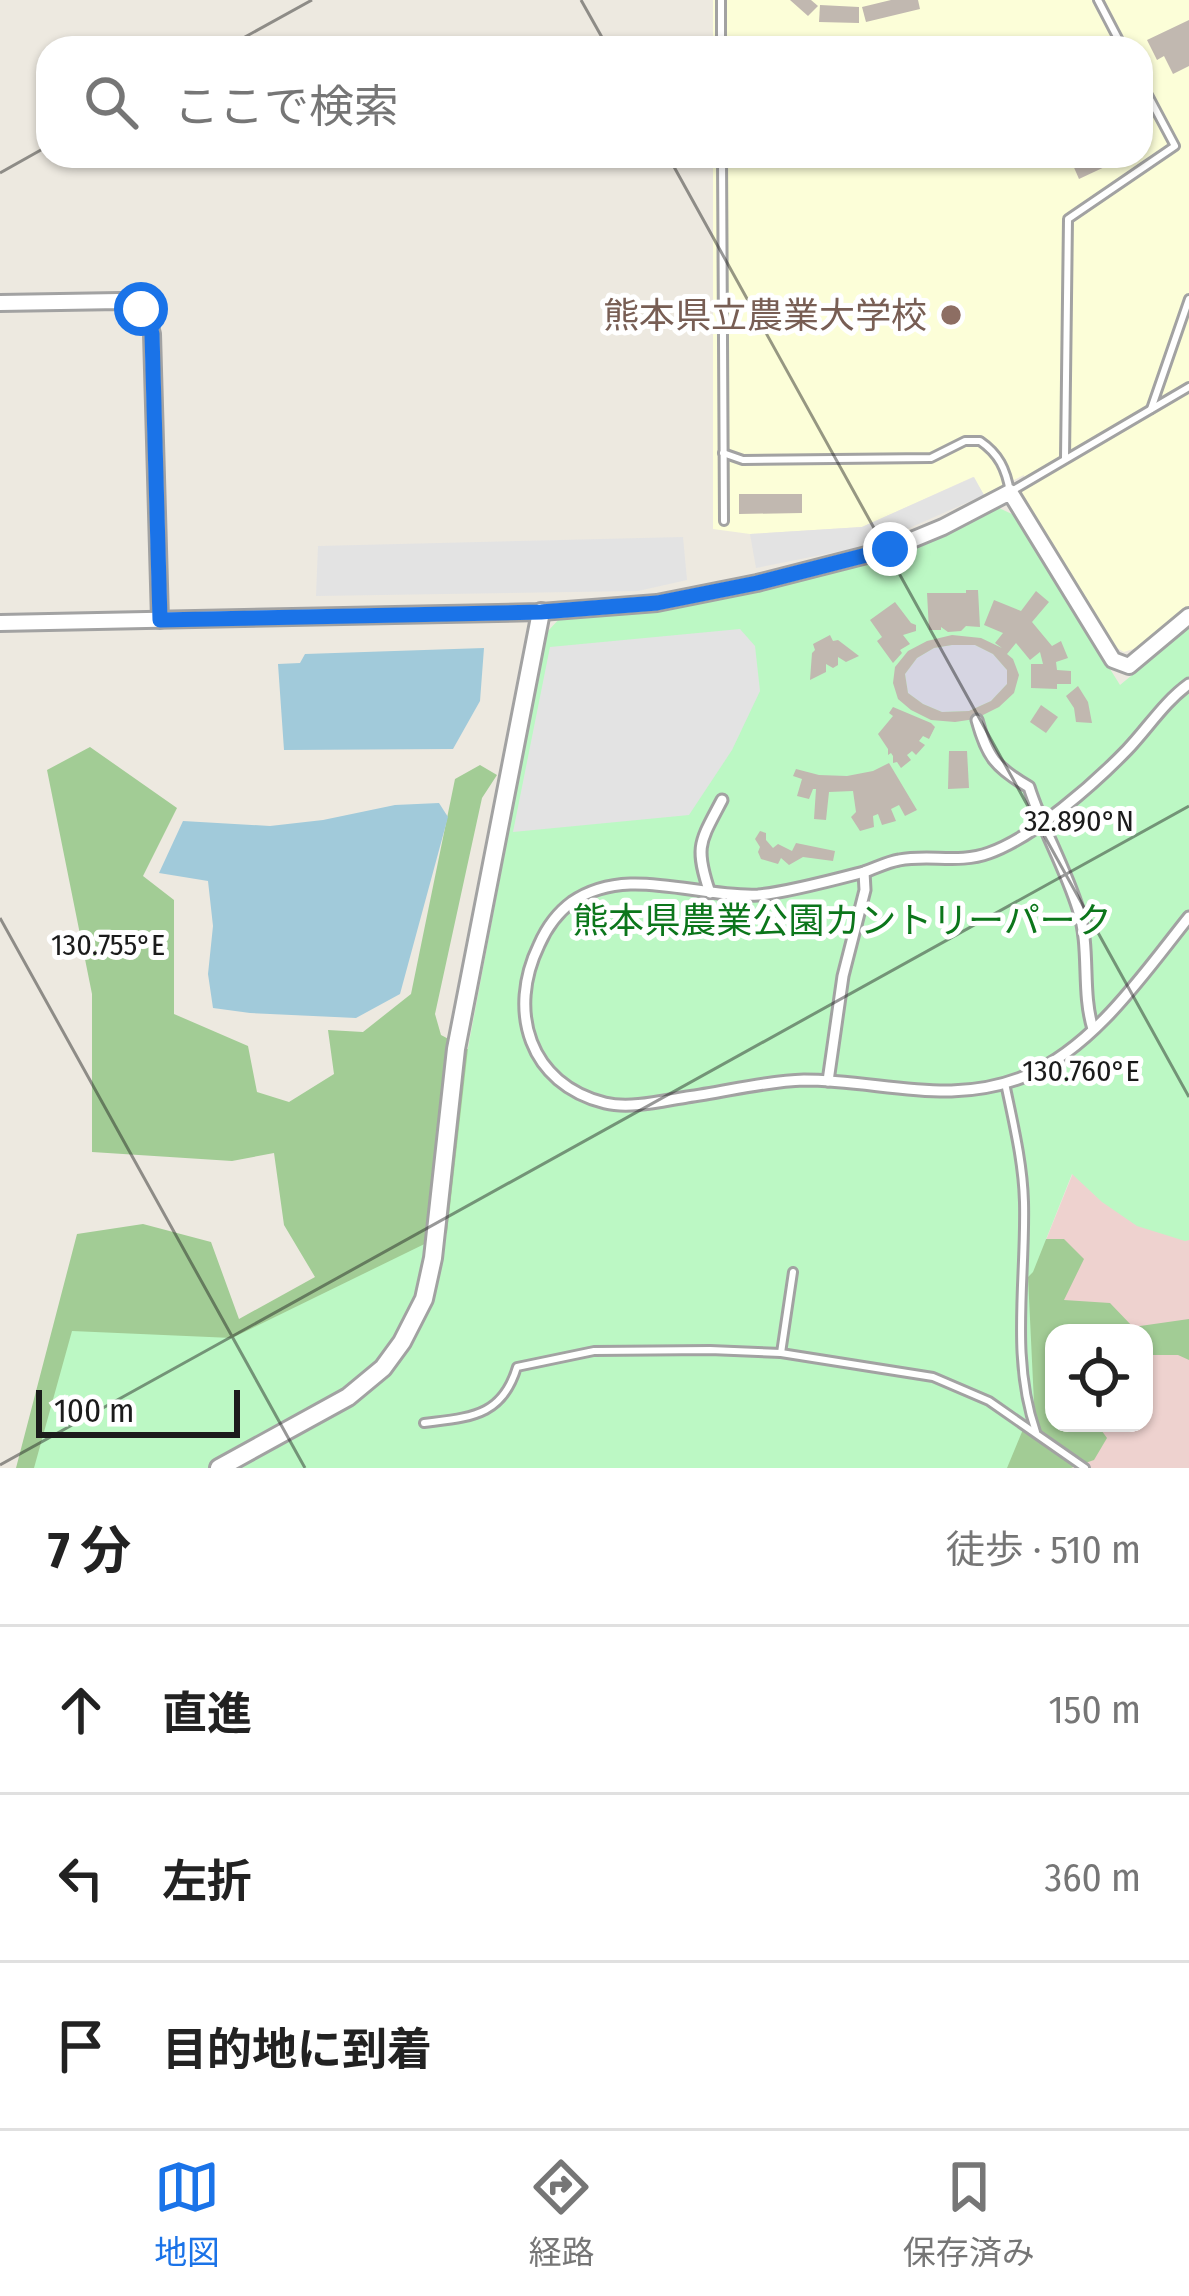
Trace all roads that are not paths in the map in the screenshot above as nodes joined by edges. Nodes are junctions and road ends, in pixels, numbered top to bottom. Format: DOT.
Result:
graph roads {
  1 [pos="721,0"];
  2 [pos="1098,0"];
  3 [pos="721,36"];
  4 [pos="1117,36"];
  5 [pos="1153,105"];
  6 [pos="1153,160"];
  7 [pos="722,168"];
  8 [pos="1142,168"];
  9 [pos="1189,299"];
  10 [pos="0,304"];
  11 [pos="1189,387"];
  12 [pos="1151,409"];
  13 [pos="723,453"];
  14 [pos="1066,458"];
  15 [pos="1010,492"];
  16 [pos="724,520"];
  17 [pos="541,612"];
  18 [pos="1189,616"];
  19 [pos="160,620"];
  20 [pos="0,623"];
  21 [pos="1189,685"];
  22 [pos="977,720"];
  23 [pos="722,800"];
  24 [pos="1044,822"];
  25 [pos="864,872"];
  26 [pos="710,893"];
  27 [pos="1189,917"];
  28 [pos="1093,1029"];
  29 [pos="828,1081"];
  30 [pos="1005,1083"];
  31 [pos="793,1272"];
  32 [pos="782,1353"];
  33 [pos="424,1423"];
  34 [pos="1038,1435"];
  35 [pos="219,1468"];
  36 [pos="1084,1468"];
  1 -- 3 [label="lane"];
  2 -- 4 [label="lane"];
  5 -- 6 [label="lane"];
  7 -- 13 [label="lane"];
  8 -- 14 [label="lane"];
  9 -- 12 [label="lane"];
  10 -- 19 [label="street"];
  11 -- 12 [label="lane"];
  12 -- 14 [label="lane"];
  13 -- 15 [label="lane"];
  13 -- 16 [label="lane"];
  14 -- 15 [label="lane"];
  15 -- 17 [label="street"];
  15 -- 18 [label="street"];
  17 -- 19 [label="street"];
  17 -- 35 [label="street"];
  19 -- 20 [label="street"];
  21 -- 24 [label="street"];
  22 -- 24 [label="street"];
  23 -- 26 [label="street"];
  24 -- 25 [label="street"];
  24 -- 28 [label="street"];
  25 -- 26 [label="street"];
  25 -- 29 [label="street"];
  26 -- 29 [label="street"];
  27 -- 28 [label="street"];
  28 -- 30 [label="street"];
  29 -- 30 [label="street"];
  30 -- 34 [label="lane"];
  31 -- 32 [label="lane"];
  32 -- 33 [label="lane"];
  32 -- 34 [label="lane"];
  34 -- 36 [label="lane"];
}
